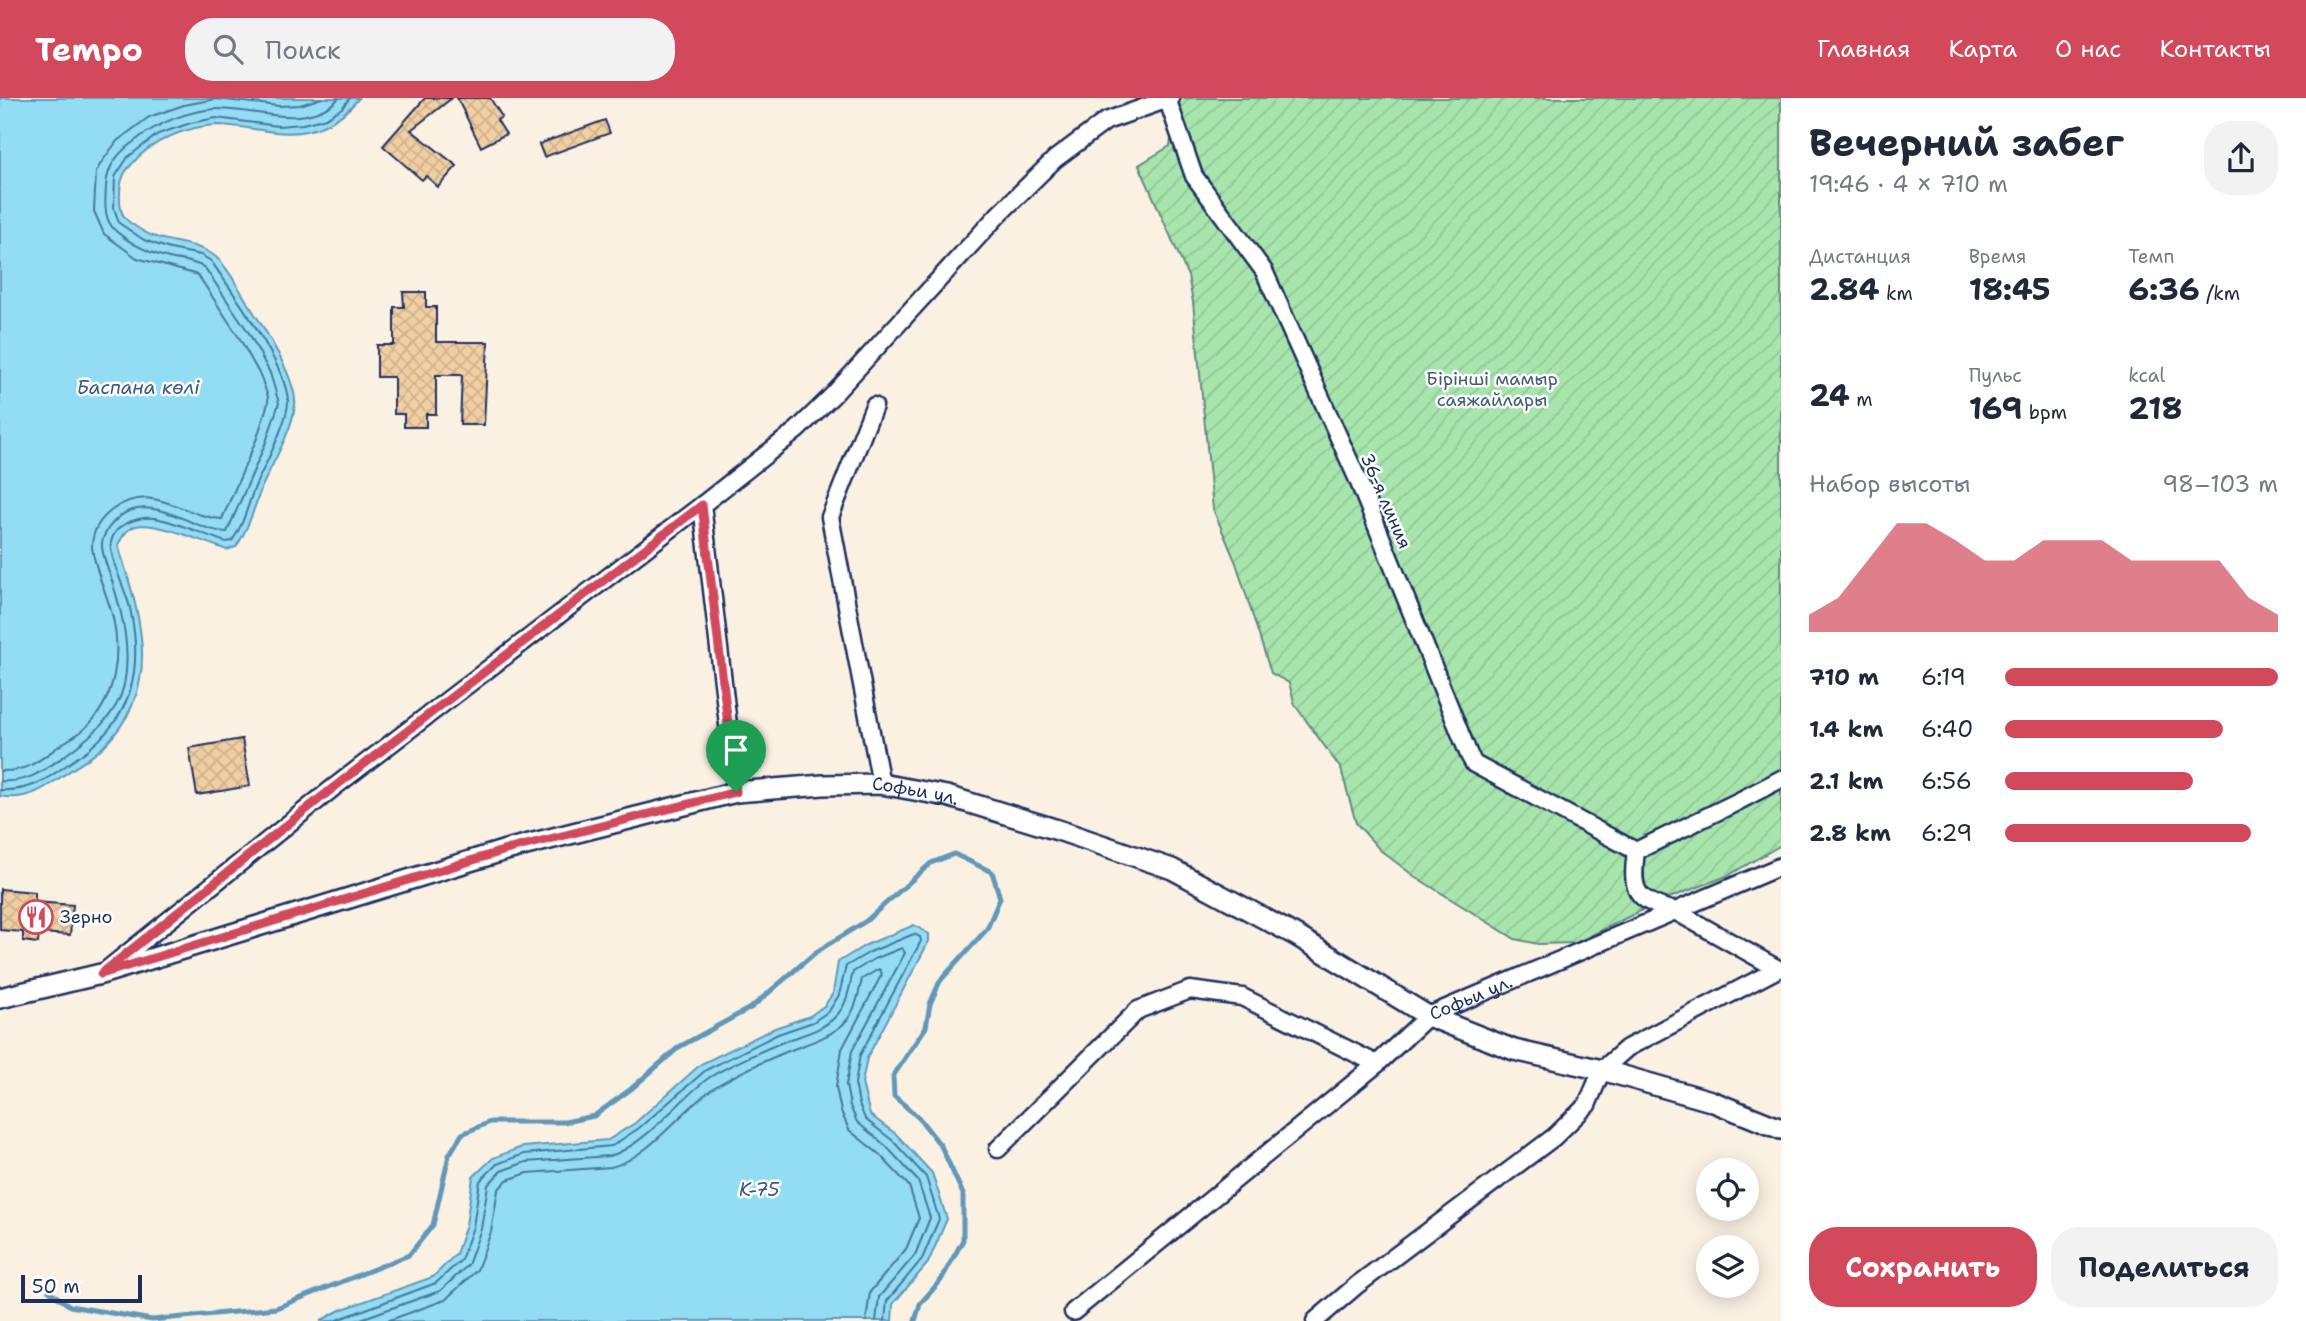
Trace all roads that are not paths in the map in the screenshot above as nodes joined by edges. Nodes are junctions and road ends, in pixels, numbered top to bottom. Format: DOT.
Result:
graph roads {
  1 [pos="1168,99"];
  2 [pos="874,406"];
  3 [pos="702,505"];
  4 [pos="1781,779"];
  5 [pos="881,784"];
  6 [pos="736,792"];
  7 [pos="1636,851"];
  8 [pos="1781,866"];
  9 [pos="1675,911"];
  10 [pos="101,974"];
  11 [pos="0,998"];
  12 [pos="1428,1016"];
  13 [pos="1377,1064"];
  14 [pos="1602,1070"];
  15 [pos="1781,1129"];
  16 [pos="998,1149"];
  17 [pos="1073,1312"];
  18 [pos="1315,1321"];
  1 -- 3 [label="street"];
  1 -- 7 [label="street, 36-я линия"];
  2 -- 5 [label="street"];
  3 -- 6 [label="street"];
  3 -- 10 [label="street"];
  4 -- 7 [label="street"];
  5 -- 6 [label="street, Софьи ул."];
  5 -- 12 [label="street, Софьи ул."];
  6 -- 10 [label="street, Софьи ул."];
  7 -- 9 [label="street"];
  8 -- 9 [label="street, Софьи ул."];
  9 -- 12 [label="street, Софьи ул."];
  9 -- 14 [label="street"];
  10 -- 11 [label="street, Софьи ул."];
  12 -- 13 [label="street"];
  12 -- 14 [label="street"];
  13 -- 16 [label="street"];
  13 -- 17 [label="street"];
  14 -- 15 [label="street"];
  14 -- 18 [label="street"];
}
